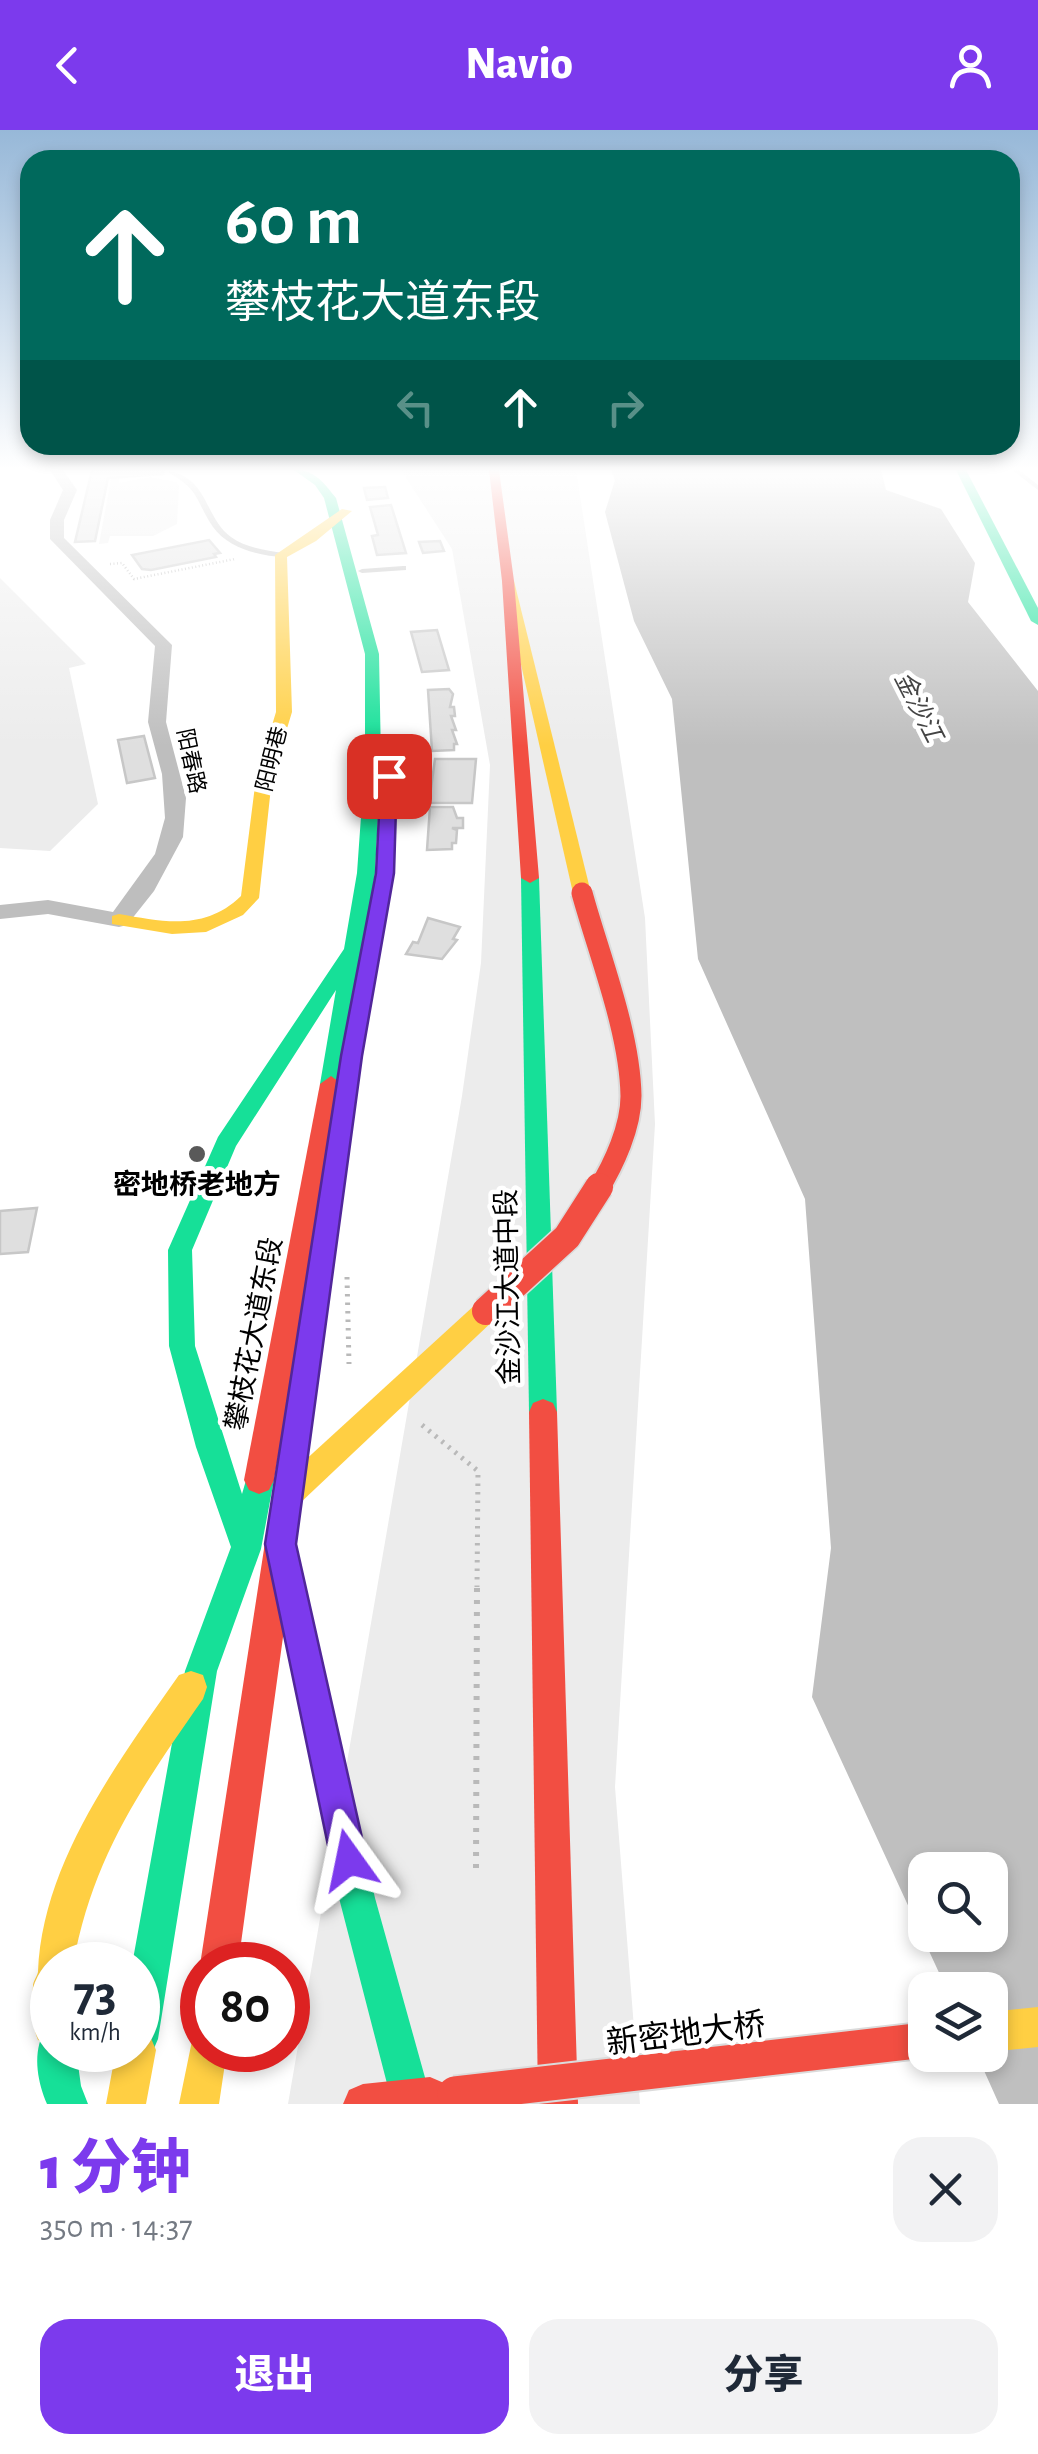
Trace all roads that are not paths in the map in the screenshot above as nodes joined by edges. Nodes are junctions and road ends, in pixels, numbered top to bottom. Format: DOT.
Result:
graph roads {
  1 [pos="81,562"];
  2 [pos="273,562"];
  3 [pos="352,562"];
  4 [pos="359,562"];
  5 [pos="506,562"];
  6 [pos="1008,562"];
  7 [pos="403,568"];
  8 [pos="362,571"];
  9 [pos="1038,621"];
  10 [pos="514,622"];
  11 [pos="0,912"];
  12 [pos="119,920"];
  13 [pos="353,949"];
  14 [pos="315,1302"];
  15 [pos="293,1456"];
  16 [pos="288,1495"];
  17 [pos="280,1544"];
  18 [pos="246,1548"];
  19 [pos="201,1671"];
  20 [pos="56,1942"];
  21 [pos="155,1942"];
  22 [pos="222,1942"];
  23 [pos="1038,2027"];
  24 [pos="1008,2030"];
  25 [pos="908,2042"];
  26 [pos="59,2072"];
  27 [pos="132,2072"];
  28 [pos="203,2072"];
  29 [pos="411,2099"];
  30 [pos="68,2104"];
  31 [pos="126,2104"];
  32 [pos="199,2104"];
  33 [pos="363,2104"];
  34 [pos="558,2104"];
  1 -- 12 [label="street, 阳春路"];
  2 -- 12 [label="main road, 阳明巷"];
  3 -- 13 [label="main road, 攀枝花大道东段"];
  4 -- 8 [label="main road, 攀枝花大道东段"];
  5 -- 10 [label="main road"];
  6 -- 9 [label="main road"];
  7 -- 8 [label="lane"];
  8 -- 14 [label="main road, 攀枝花大道东段"];
  10 -- 16 [label="main road, bridge"];
  10 -- 34 [label="main road, 金沙江大道中段"];
  11 -- 12 [label="street"];
  13 -- 18 [label="main road, 攀枝花大道东段"];
  13 -- 18 [label="main road"];
  15 -- 16 [label="main road"];
  16 -- 17 [label="main road"];
  17 -- 22 [label="main road"];
  17 -- 29 [label="main road"];
  18 -- 19 [label="main road, 攀枝花大道东段"];
  19 -- 20 [label="main road"];
  19 -- 21 [label="main road, 攀枝花大道东段"];
  23 -- 24 [label="main road"];
  25 -- 29 [label="main road, 新密地大桥, bridge"];
  26 -- 30 [label="main road"];
  27 -- 31 [label="main road"];
  28 -- 32 [label="main road"];
  29 -- 33 [label="main road, 新密地大桥"];
}
